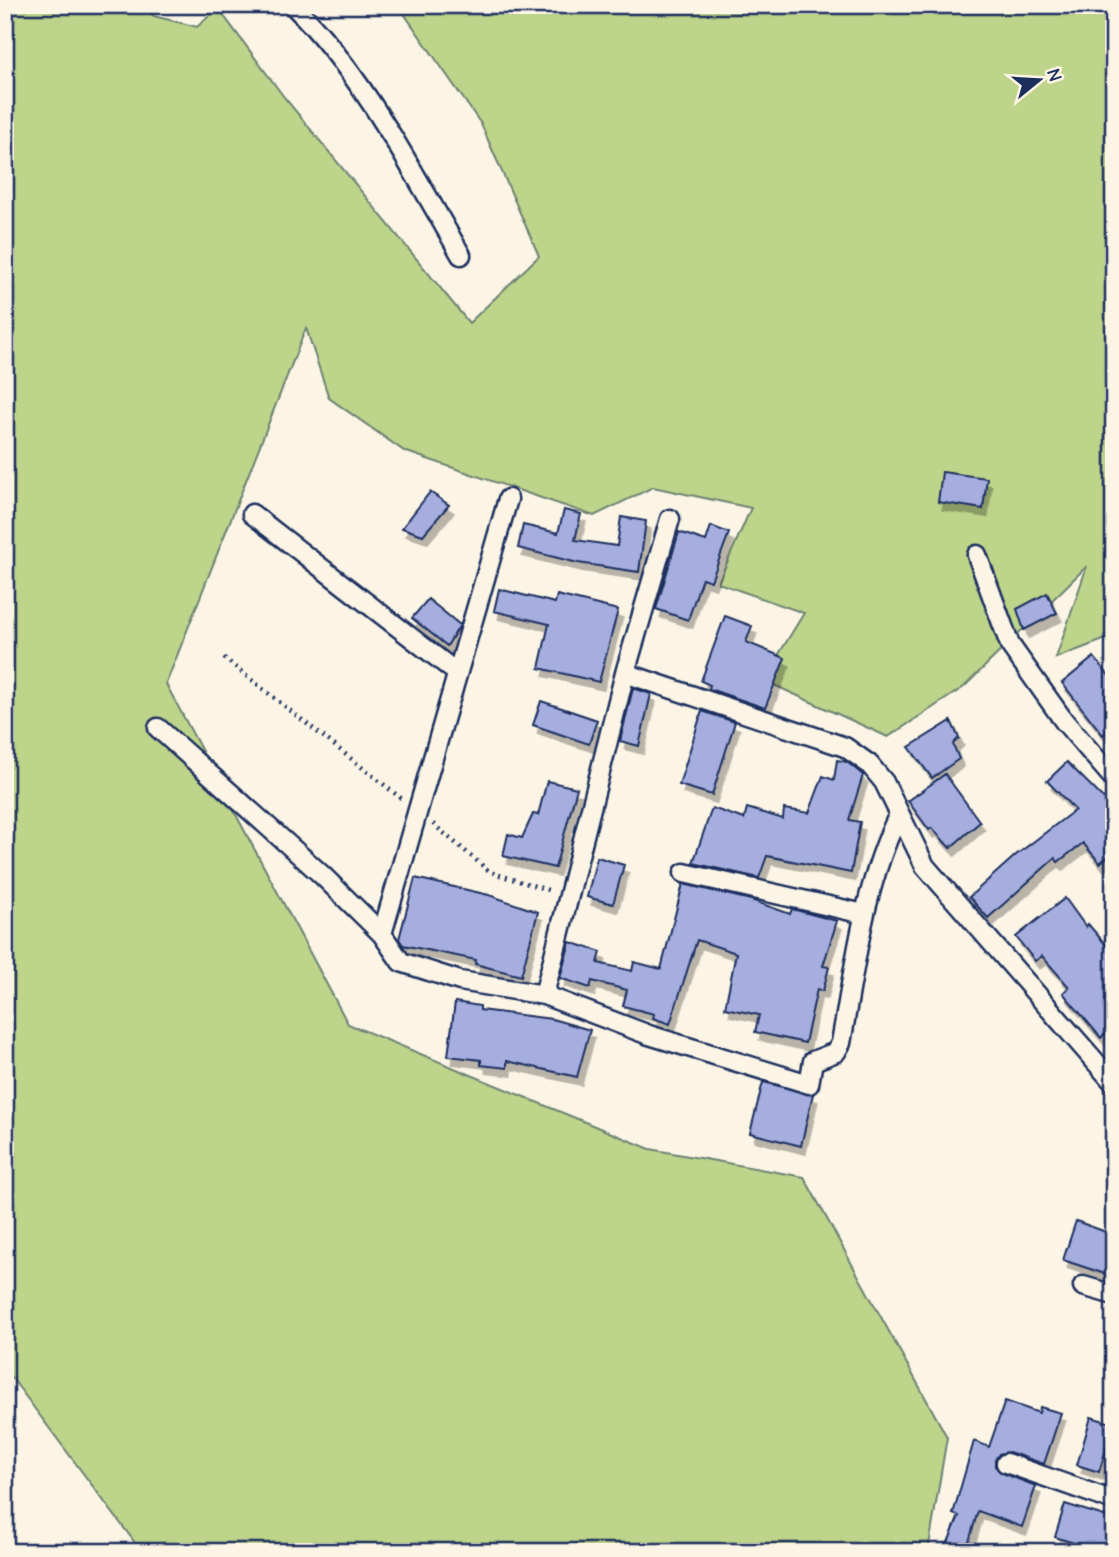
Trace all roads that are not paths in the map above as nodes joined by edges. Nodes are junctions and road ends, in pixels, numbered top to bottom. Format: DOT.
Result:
graph roads {
  1 [pos="293,5"];
  2 [pos="461,255"];
  3 [pos="508,499"];
  4 [pos="252,514"];
  5 [pos="670,519"];
  6 [pos="977,555"];
  7 [pos="457,673"];
  8 [pos="625,673"];
  9 [pos="158,728"];
  10 [pos="1114,779"];
  11 [pos="900,814"];
  12 [pos="684,873"];
  13 [pos="864,914"];
  14 [pos="382,934"];
  15 [pos="544,995"];
  16 [pos="1113,1078"];
  17 [pos="1083,1286"];
  18 [pos="1114,1295"];
  19 [pos="1006,1463"];
  20 [pos="1114,1501"];
  1 -- 2 [label="street"];
  3 -- 7 [label="street"];
  4 -- 7 [label="street"];
  5 -- 8 [label="street"];
  6 -- 10 [label="street"];
  7 -- 14 [label="street"];
  8 -- 11 [label="street"];
  8 -- 15 [label="street"];
  9 -- 14 [label="street"];
  11 -- 13 [label="street"];
  11 -- 16 [label="street"];
  12 -- 13 [label="street"];
  13 -- 15 [label="street"];
  14 -- 15 [label="street"];
  17 -- 18 [label="street"];
  19 -- 20 [label="street"];
}
